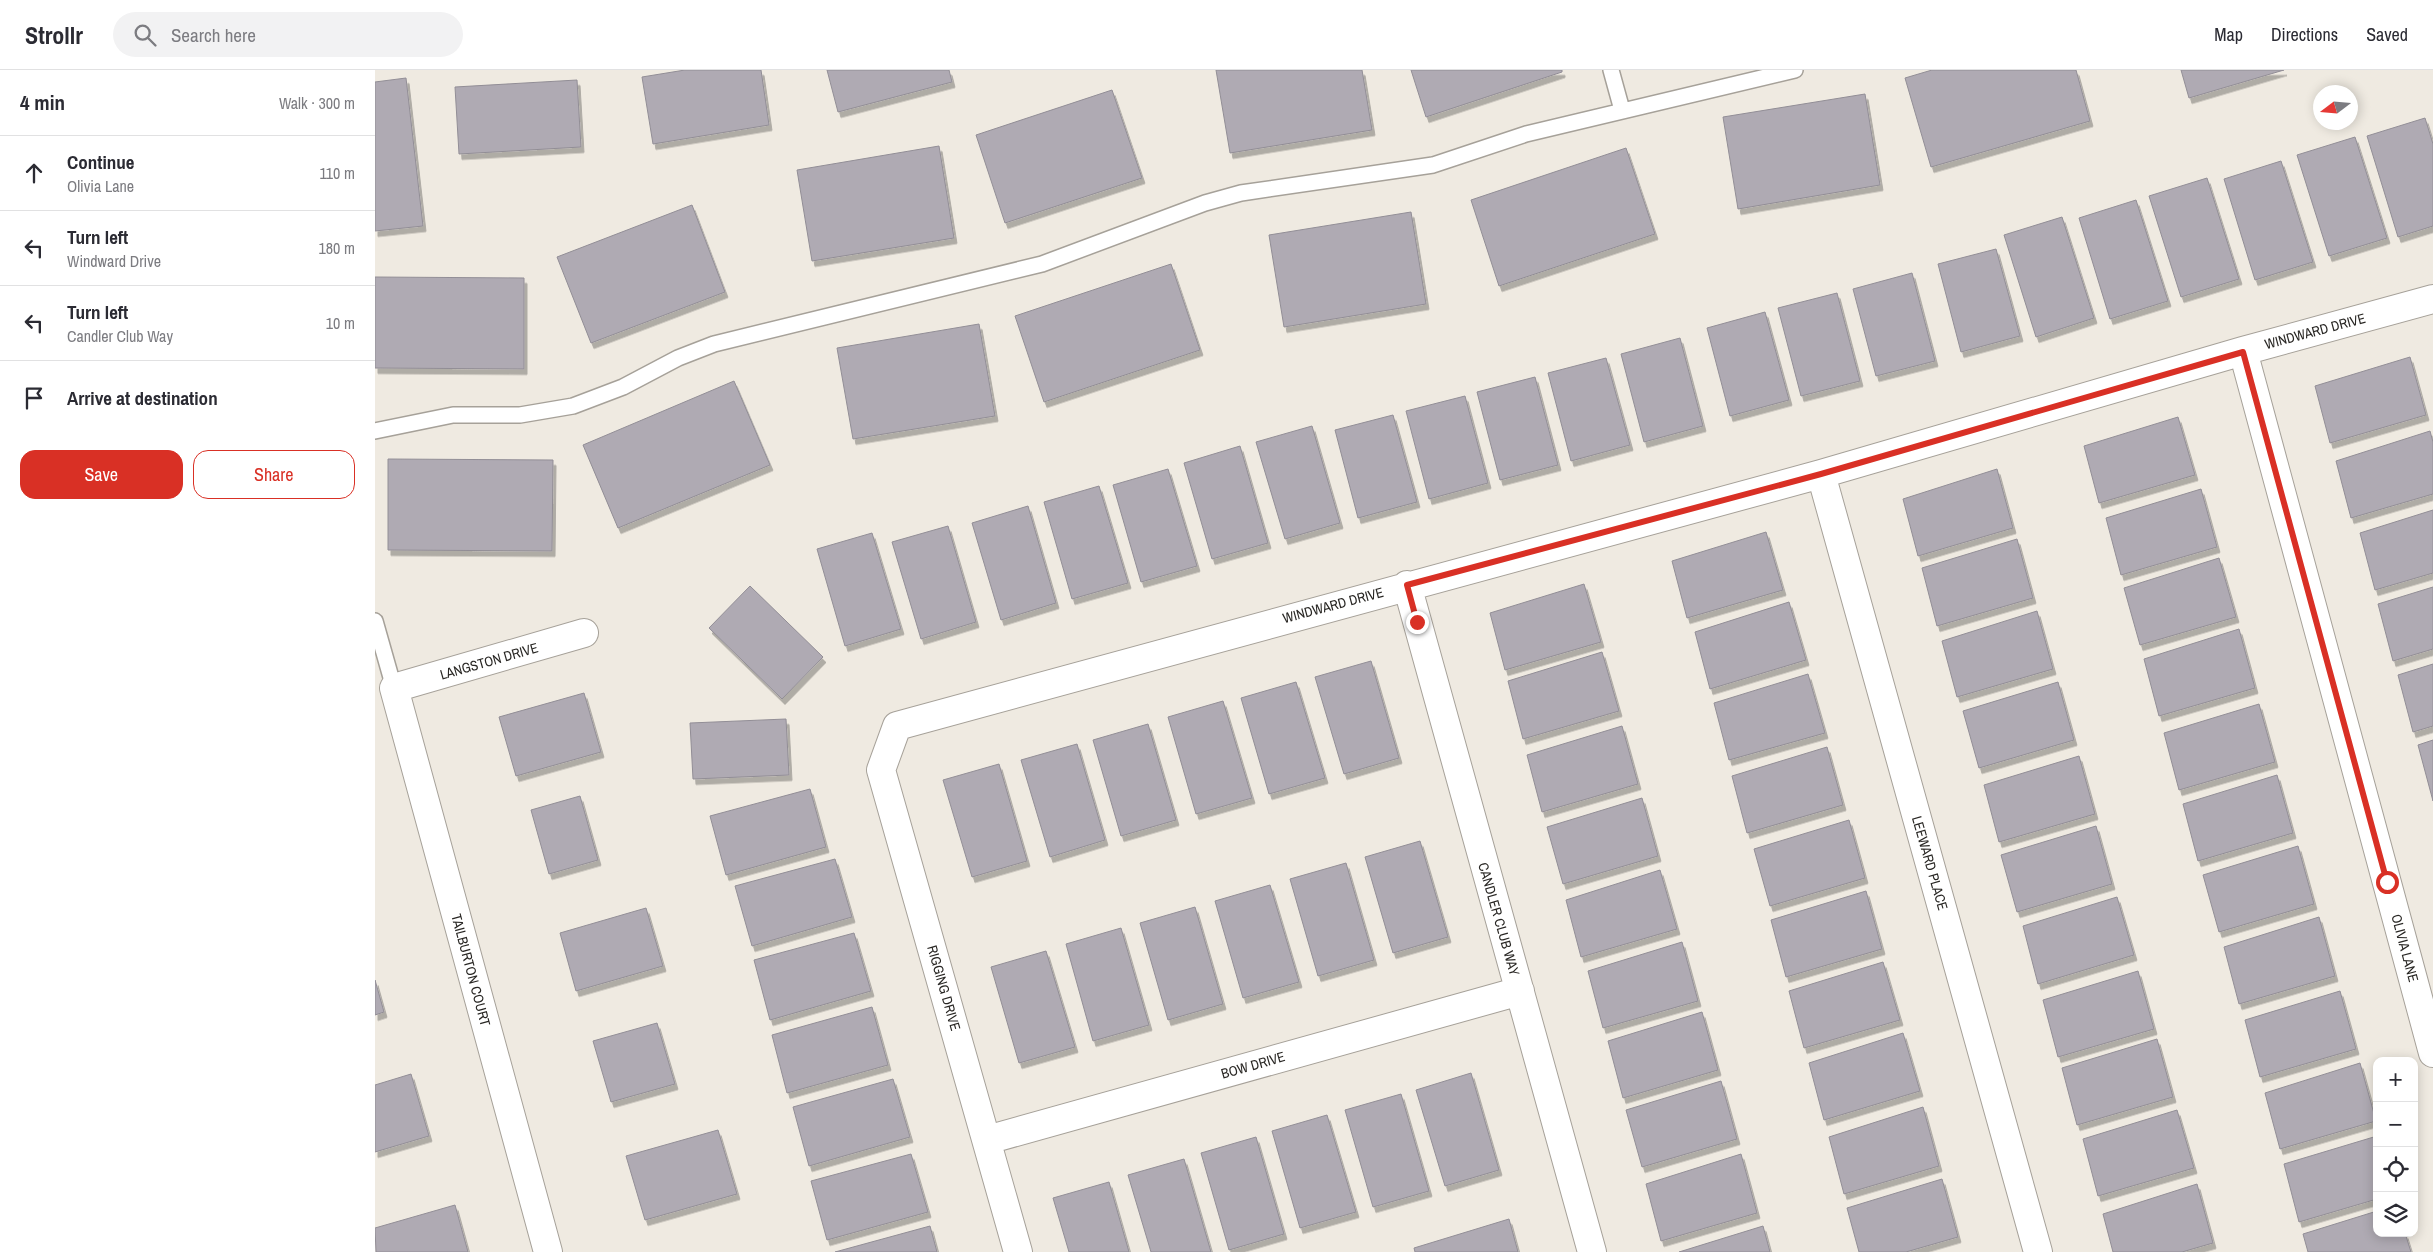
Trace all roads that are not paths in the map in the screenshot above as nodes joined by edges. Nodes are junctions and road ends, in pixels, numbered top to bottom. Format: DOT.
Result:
graph roads {
  1 [pos="1611,70"];
  2 [pos="1795,70"];
  3 [pos="1622,110"];
  4 [pos="2433,299"];
  5 [pos="2243,352"];
  6 [pos="375,431"];
  7 [pos="1821,474"];
  8 [pos="1407,585"];
  9 [pos="375,621"];
  10 [pos="584,633"];
  11 [pos="394,688"];
  12 [pos="897,726"];
  13 [pos="1520,991"];
  14 [pos="2433,1053"];
  15 [pos="987,1140"];
  16 [pos="548,1252"];
  17 [pos="1018,1252"];
  18 [pos="1592,1252"];
  19 [pos="2038,1252"];
  1 -- 3 [label="lane"];
  2 -- 3 [label="lane"];
  3 -- 6 [label="lane"];
  4 -- 5 [label="street, WINDWARD DRIVE"];
  5 -- 7 [label="street, WINDWARD DRIVE"];
  5 -- 14 [label="street, OLIVIA LANE"];
  7 -- 8 [label="street, WINDWARD DRIVE"];
  7 -- 19 [label="street, LEEWARD PLACE"];
  8 -- 12 [label="street, WINDWARD DRIVE"];
  8 -- 13 [label="street, CANDLER CLUB WAY"];
  9 -- 11 [label="lane"];
  10 -- 11 [label="street, LANGSTON DRIVE"];
  11 -- 16 [label="street, TAILBURTON COURT"];
  12 -- 15 [label="street, RIGGING DRIVE"];
  13 -- 15 [label="street, BOW DRIVE"];
  13 -- 18 [label="street, CANDLER CLUB WAY"];
  15 -- 17 [label="street, RIGGING DRIVE"];
}
